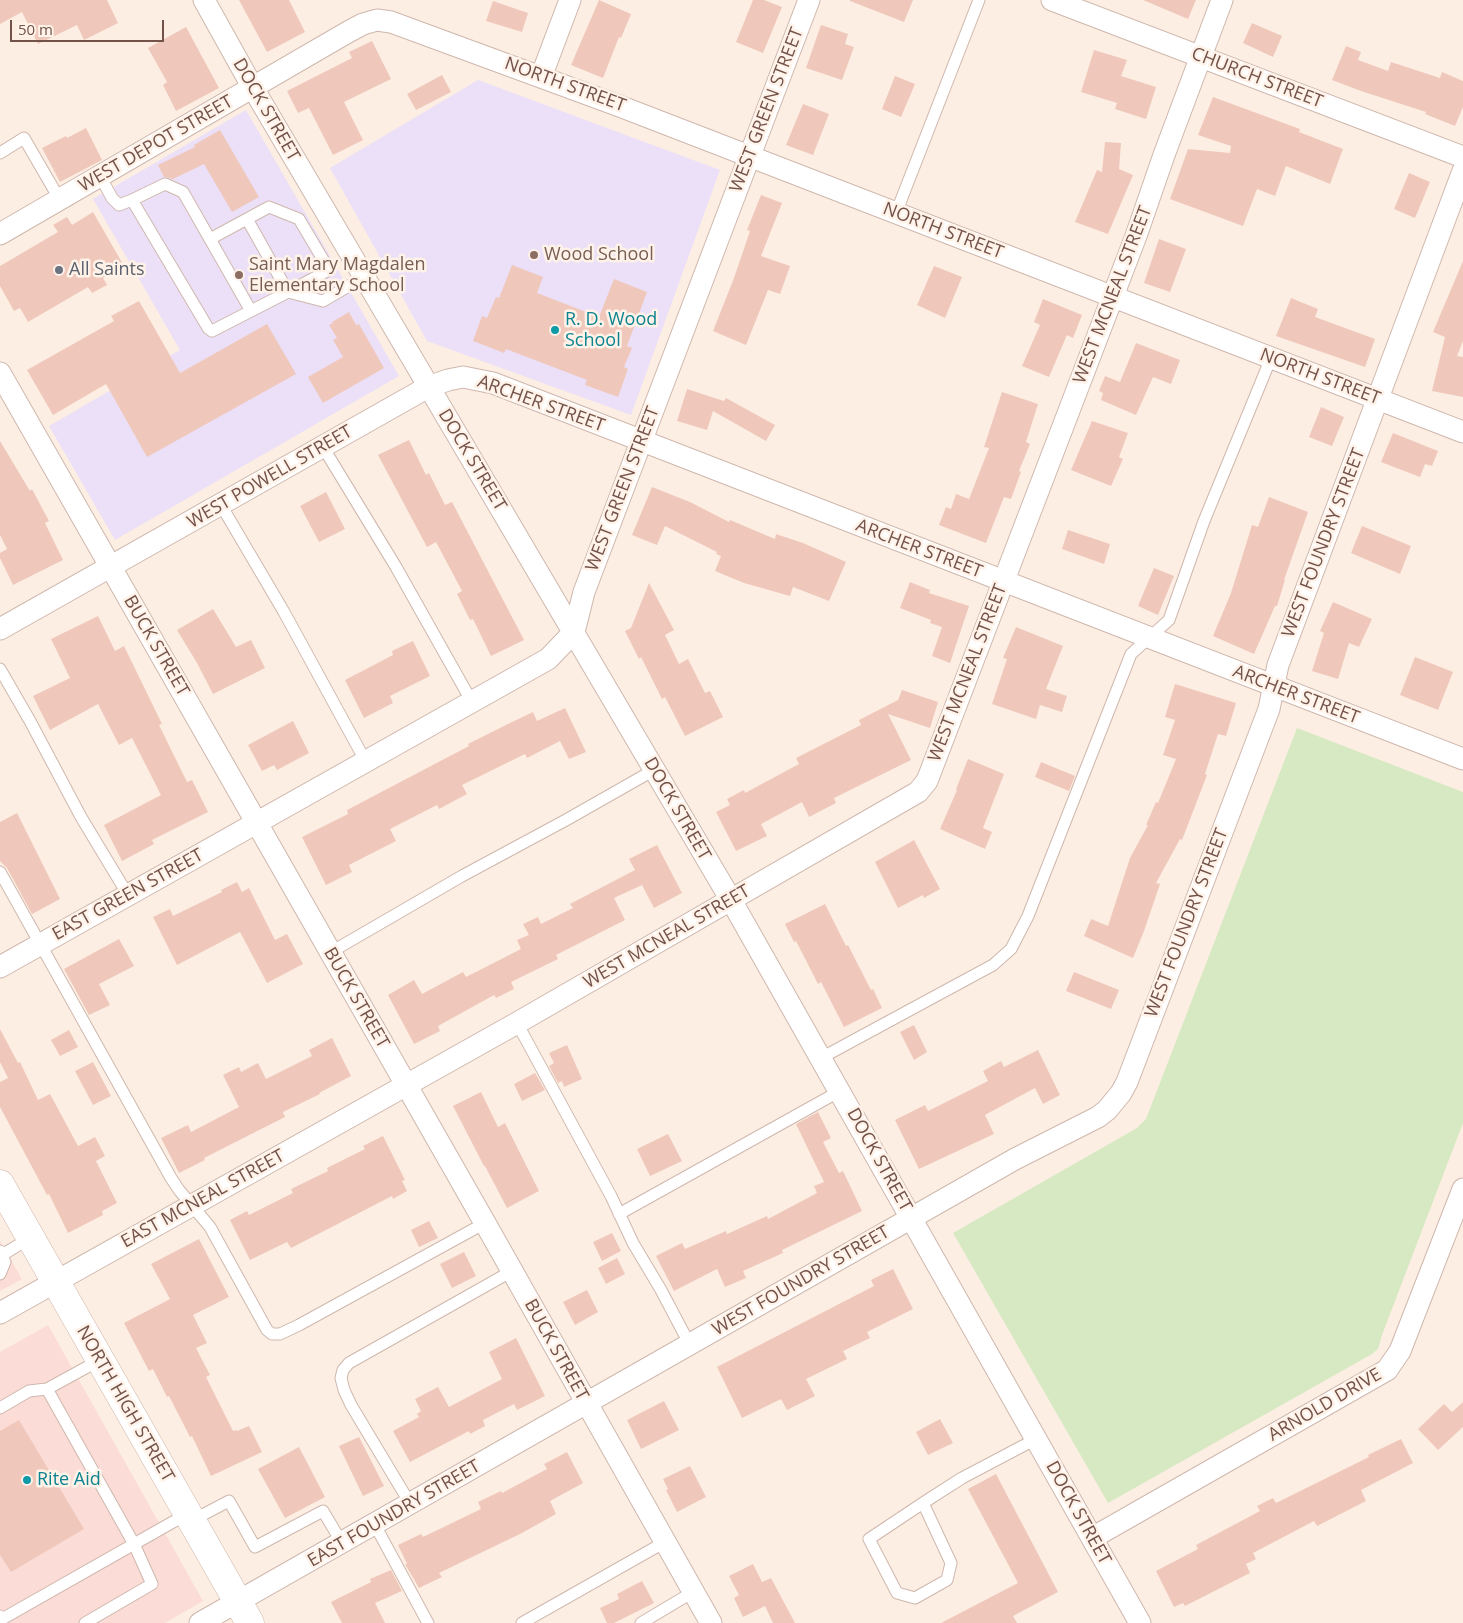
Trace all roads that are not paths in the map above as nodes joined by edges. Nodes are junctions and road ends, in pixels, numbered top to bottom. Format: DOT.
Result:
graph roads {
  1 [pos="204,0"];
  2 [pos="570,0"];
  3 [pos="809,0"];
  4 [pos="979,0"];
  5 [pos="1052,0"];
  6 [pos="1222,0"];
  7 [pos="421,32"];
  8 [pos="1201,57"];
  9 [pos="541,77"];
  10 [pos="253,88"];
  11 [pos="0,153"];
  12 [pos="749,155"];
  13 [pos="1463,157"];
  14 [pos="1463,171"];
  15 [pos="100,176"];
  16 [pos="60,200"];
  17 [pos="132,200"];
  18 [pos="896,213"];
  19 [pos="247,219"];
  20 [pos="0,234"];
  21 [pos="210,239"];
  22 [pos="364,277"];
  23 [pos="288,292"];
  24 [pos="1113,297"];
  25 [pos="251,311"];
  26 [pos="1272,358"];
  27 [pos="0,373"];
  28 [pos="428,387"];
  29 [pos="1378,399"];
  30 [pos="1463,432"];
  31 [pos="641,441"];
  32 [pos="323,447"];
  33 [pos="221,505"];
  34 [pos="111,567"];
  35 [pos="1003,581"];
  36 [pos="0,629"];
  37 [pos="574,632"];
  38 [pos="1149,638"];
  39 [pos="0,669"];
  40 [pos="1274,686"];
  41 [pos="472,702"];
  42 [pos="1463,759"];
  43 [pos="366,762"];
  44 [pos="654,770"];
  45 [pos="257,823"];
  46 [pos="0,872"];
  47 [pos="128,895"];
  48 [pos="731,900"];
  49 [pos="40,944"];
  50 [pos="331,952"];
  51 [pos="0,967"];
  52 [pos="517,1023"];
  53 [pos="821,1058"];
  54 [pos="406,1085"];
  55 [pos="840,1091"];
  56 [pos="1463,1189"];
  57 [pos="2,1191"];
  58 [pos="192,1206"];
  59 [pos="619,1214"];
  60 [pos="1459,1214"];
  61 [pos="912,1218"];
  62 [pos="485,1223"];
  63 [pos="30,1238"];
  64 [pos="1,1253"];
  65 [pos="512,1271"];
  66 [pos="0,1274"];
  67 [pos="55,1282"];
  68 [pos="0,1313"];
  69 [pos="690,1345"];
  70 [pos="100,1360"];
  71 [pos="47,1389"];
  72 [pos="587,1404"];
  73 [pos="0,1408"];
  74 [pos="1036,1439"];
  75 [pos="923,1503"];
  76 [pos="411,1504"];
  77 [pos="189,1517"];
  78 [pos="375,1525"];
  79 [pos="1092,1538"];
  80 [pos="665,1542"];
  81 [pos="342,1543"];
  82 [pos="134,1544"];
  83 [pos="693,1592"];
  84 [pos="244,1613"];
  85 [pos="2,1619"];
  86 [pos="85,1623"];
  87 [pos="200,1623"];
  88 [pos="428,1623"];
  89 [pos="522,1623"];
  90 [pos="641,1623"];
  91 [pos="710,1623"];
  92 [pos="1140,1623"];
  1 -- 10 [label="street, DOCK STREET"];
  2 -- 9 [label="street"];
  3 -- 12 [label="street, WEST GREEN STREET"];
  4 -- 18 [label="lane"];
  5 -- 8 [label="street, CHURCH STREET"];
  6 -- 8 [label="street, WEST MCNEAL STREET"];
  7 -- 9 [label="street, NORTH STREET"];
  7 -- 10 [label="street, WEST DEPOT STREET"];
  8 -- 13 [label="street, CHURCH STREET"];
  8 -- 24 [label="street, WEST MCNEAL STREET"];
  9 -- 12 [label="street, NORTH STREET"];
  10 -- 15 [label="street, WEST DEPOT STREET"];
  10 -- 22 [label="street, DOCK STREET"];
  11 -- 16 [label="lane"];
  12 -- 18 [label="street, NORTH STREET"];
  12 -- 31 [label="street, WEST GREEN STREET"];
  14 -- 29 [label="street, WEST FOUNDRY STREET"];
  15 -- 16 [label="street, WEST DEPOT STREET"];
  15 -- 17 [label="lane"];
  16 -- 20 [label="street, WEST DEPOT STREET"];
  17 -- 21 [label="lane"];
  17 -- 25 [label="lane"];
  18 -- 24 [label="street, NORTH STREET"];
  19 -- 21 [label="lane"];
  19 -- 23 [label="lane"];
  19 -- 23 [label="lane"];
  21 -- 25 [label="lane"];
  22 -- 23 [label="lane"];
  22 -- 28 [label="street, DOCK STREET"];
  23 -- 25 [label="lane"];
  24 -- 26 [label="street, NORTH STREET"];
  24 -- 35 [label="street, WEST MCNEAL STREET"];
  26 -- 29 [label="street, NORTH STREET"];
  26 -- 38 [label="lane"];
  27 -- 34 [label="street, BUCK STREET"];
  28 -- 31 [label="street, ARCHER STREET"];
  28 -- 32 [label="street, WEST POWELL STREET"];
  28 -- 37 [label="street, DOCK STREET"];
  29 -- 30 [label="street, NORTH STREET"];
  29 -- 40 [label="street, WEST FOUNDRY STREET"];
  31 -- 35 [label="street, ARCHER STREET"];
  31 -- 37 [label="street, WEST GREEN STREET"];
  32 -- 33 [label="street, WEST POWELL STREET"];
  32 -- 41 [label="lane"];
  33 -- 34 [label="street, WEST POWELL STREET"];
  33 -- 43 [label="lane"];
  34 -- 36 [label="street, WEST POWELL STREET"];
  34 -- 45 [label="street, BUCK STREET"];
  35 -- 38 [label="street, ARCHER STREET"];
  35 -- 48 [label="street, WEST MCNEAL STREET"];
  37 -- 41 [label="street, WEST GREEN STREET"];
  37 -- 44 [label="street, DOCK STREET"];
  38 -- 40 [label="street, ARCHER STREET"];
  38 -- 53 [label="lane"];
  39 -- 47 [label="lane"];
  40 -- 42 [label="street, ARCHER STREET"];
  40 -- 61 [label="street, WEST FOUNDRY STREET"];
  41 -- 43 [label="street, WEST GREEN STREET"];
  43 -- 45 [label="street, WEST GREEN STREET"];
  44 -- 48 [label="street, DOCK STREET"];
  44 -- 50 [label="lane"];
  45 -- 47 [label="street, EAST GREEN STREET"];
  45 -- 50 [label="street, BUCK STREET"];
  46 -- 49 [label="lane"];
  47 -- 49 [label="street, EAST GREEN STREET"];
  48 -- 52 [label="street, WEST MCNEAL STREET"];
  48 -- 53 [label="street, DOCK STREET"];
  49 -- 51 [label="street, EAST GREEN STREET"];
  49 -- 58 [label="lane"];
  50 -- 54 [label="street, BUCK STREET"];
  52 -- 54 [label="street, WEST MCNEAL STREET"];
  52 -- 59 [label="lane"];
  53 -- 55 [label="street, DOCK STREET"];
  54 -- 58 [label="street, EAST MCNEAL STREET"];
  54 -- 62 [label="street, BUCK STREET"];
  55 -- 59 [label="lane"];
  55 -- 61 [label="street, DOCK STREET"];
  56 -- 60 [label="street, ARNOLD DRIVE"];
  57 -- 63 [label="street, NORTH HIGH STREET"];
  58 -- 62 [label="lane"];
  58 -- 67 [label="street, EAST MCNEAL STREET"];
  59 -- 69 [label="lane"];
  60 -- 79 [label="street, ARNOLD DRIVE"];
  61 -- 69 [label="street, WEST FOUNDRY STREET"];
  61 -- 74 [label="street, DOCK STREET"];
  62 -- 65 [label="street, BUCK STREET"];
  63 -- 64 [label="lane"];
  63 -- 67 [label="street, NORTH HIGH STREET"];
  64 -- 66 [label="lane"];
  65 -- 72 [label="street, BUCK STREET"];
  65 -- 76 [label="lane"];
  67 -- 68 [label="street, EAST MCNEAL STREET"];
  67 -- 70 [label="street, NORTH HIGH STREET"];
  69 -- 72 [label="street, WEST FOUNDRY STREET"];
  70 -- 71 [label="lane"];
  70 -- 77 [label="street, NORTH HIGH STREET"];
  71 -- 73 [label="lane"];
  71 -- 82 [label="lane"];
  72 -- 76 [label="street, EAST FOUNDRY STREET"];
  72 -- 80 [label="street, BUCK STREET"];
  74 -- 75 [label="lane"];
  74 -- 79 [label="street, DOCK STREET"];
  75 -- 75 [label="lane"];
  76 -- 78 [label="street, EAST FOUNDRY STREET"];
  77 -- 81 [label="lane"];
  77 -- 82 [label="lane"];
  77 -- 84 [label="street, NORTH HIGH STREET"];
  78 -- 81 [label="street, EAST FOUNDRY STREET"];
  78 -- 88 [label="lane"];
  79 -- 92 [label="street, DOCK STREET"];
  80 -- 83 [label="street, BUCK STREET"];
  80 -- 89 [label="lane"];
  81 -- 84 [label="street, EAST FOUNDRY STREET"];
  82 -- 85 [label="lane"];
  82 -- 86 [label="lane"];
  83 -- 90 [label="lane"];
  83 -- 91 [label="street, BUCK STREET"];
  84 -- 87 [label="street, EAST FOUNDRY STREET"];
}
